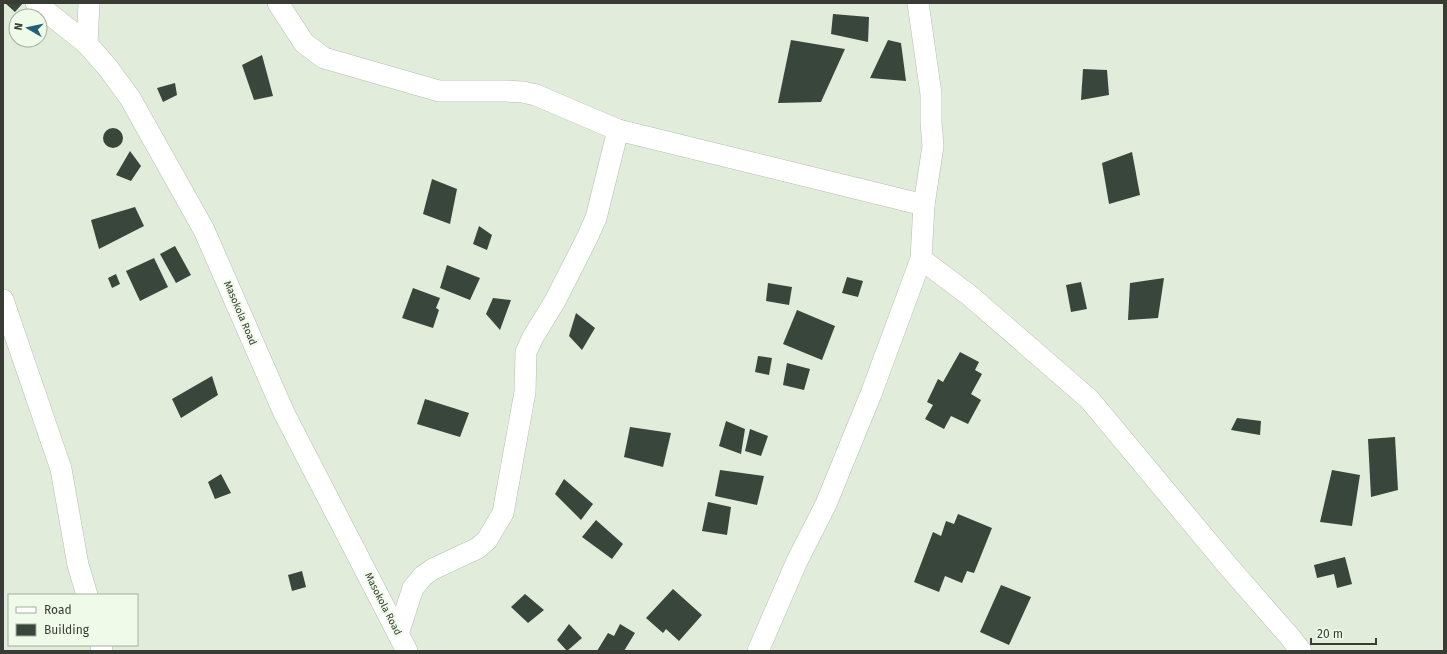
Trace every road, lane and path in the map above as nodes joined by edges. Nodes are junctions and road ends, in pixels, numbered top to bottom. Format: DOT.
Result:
graph roads {
  1 [pos="36,3"];
  2 [pos="89,3"];
  3 [pos="278,3"];
  4 [pos="918,3"];
  5 [pos="87,44"];
  6 [pos="618,130"];
  7 [pos="924,205"];
  8 [pos="921,260"];
  9 [pos="3,300"];
  10 [pos="87,594"];
  11 [pos="403,642"];
  12 [pos="758,651"];
  13 [pos="1301,651"];
  1 -- 5 [label="street, Masokola Road"];
  2 -- 5 [label="street"];
  3 -- 6 [label="street"];
  4 -- 7 [label="street"];
  5 -- 11 [label="street, Masokola Road"];
  6 -- 7 [label="street"];
  6 -- 11 [label="street"];
  7 -- 8 [label="street"];
  8 -- 12 [label="street"];
  8 -- 13 [label="street"];
  9 -- 10 [label="street"];
}
